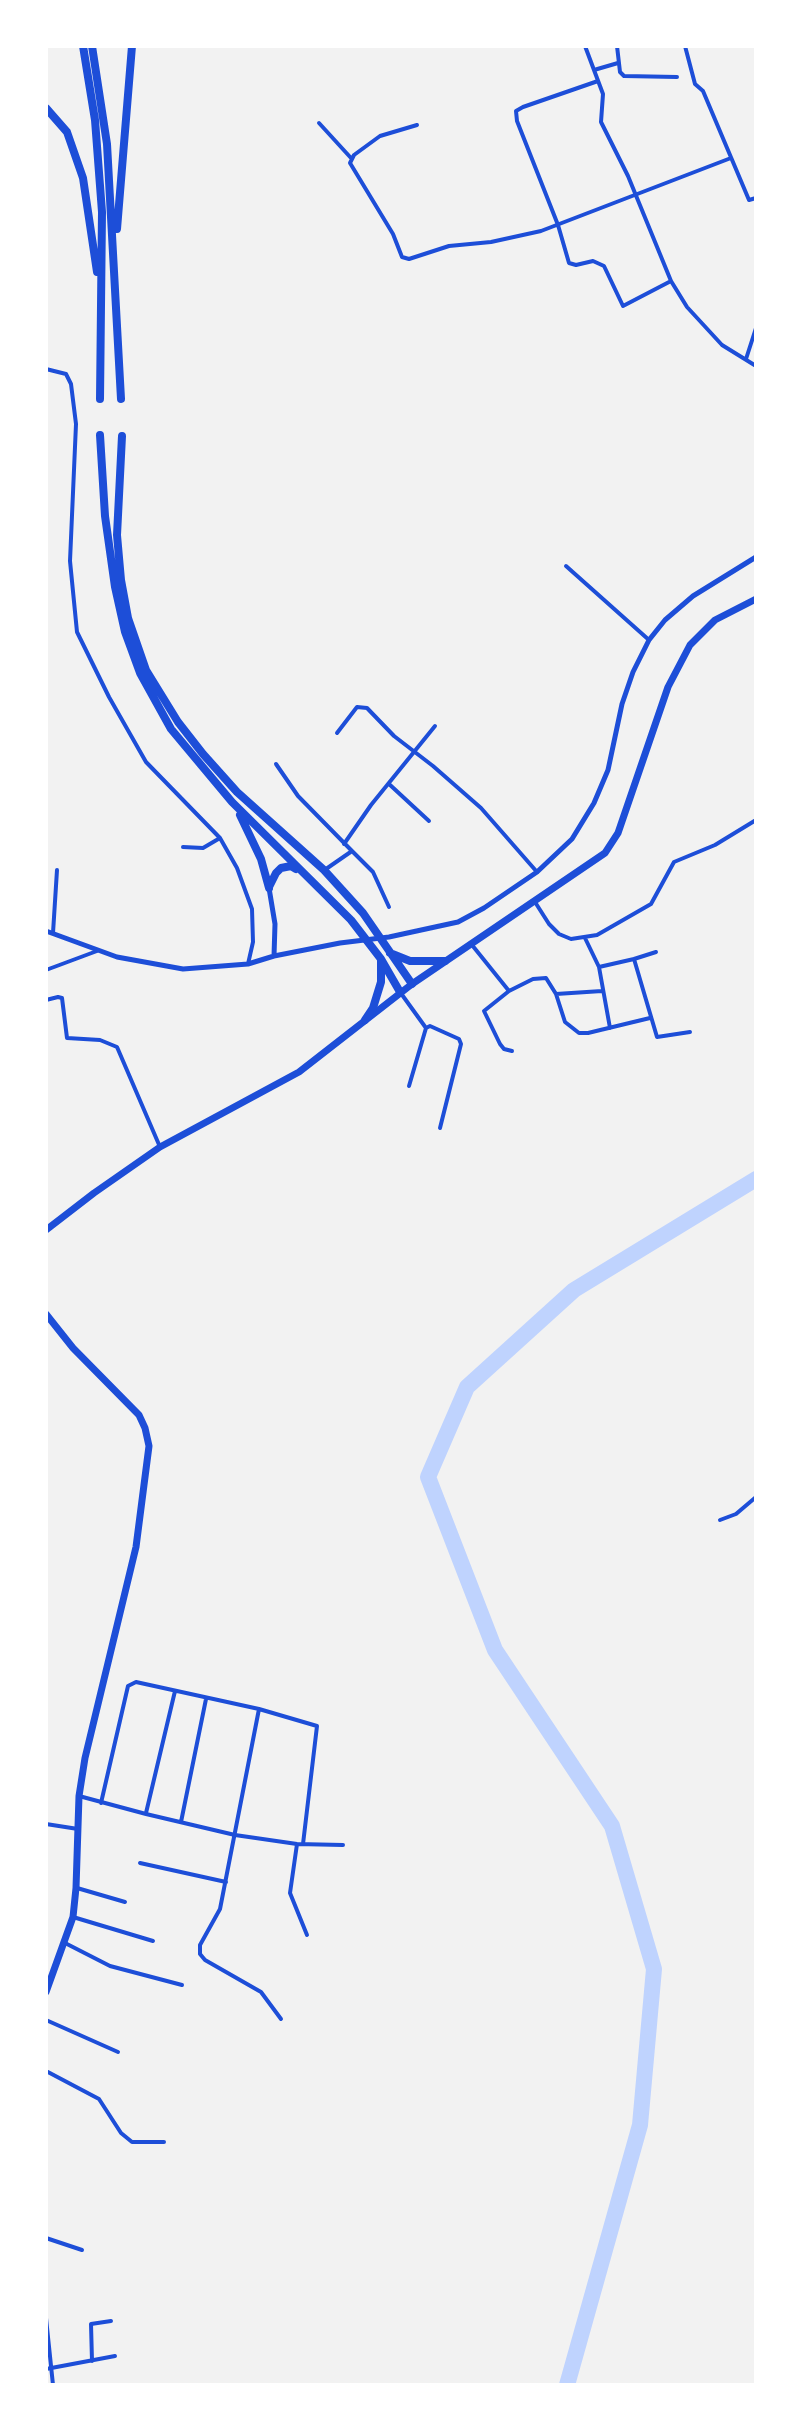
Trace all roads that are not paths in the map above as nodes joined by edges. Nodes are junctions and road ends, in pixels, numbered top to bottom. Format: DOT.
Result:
graph roads {
  1 [pos="83,46"];
  2 [pos="92,46"];
  3 [pos="132,46"];
  4 [pos="585,46"];
  5 [pos="617,46"];
  6 [pos="685,46"];
  7 [pos="618,63"];
  8 [pos="594,70"];
  9 [pos="677,77"];
  10 [pos="598,81"];
  11 [pos="46,108"];
  12 [pos="319,123"];
  13 [pos="417,125"];
  14 [pos="351,158"];
  15 [pos="731,158"];
  16 [pos="636,196"];
  17 [pos="756,198"];
  18 [pos="558,225"];
  19 [pos="115,255"];
  20 [pos="671,281"];
  21 [pos="101,300"];
  22 [pos="756,328"];
  23 [pos="746,359"];
  24 [pos="756,366"];
  25 [pos="46,369"];
  26 [pos="100,399"];
  27 [pos="121,399"];
  28 [pos="100,435"];
  29 [pos="122,436"];
  30 [pos="756,557"];
  31 [pos="566,566"];
  32 [pos="756,599"];
  33 [pos="649,640"];
  34 [pos="435,726"];
  35 [pos="337,733"];
  36 [pos="414,752"];
  37 [pos="276,764"];
  38 [pos="389,784"];
  39 [pos="232,802"];
  40 [pos="756,820"];
  41 [pos="429,821"];
  42 [pos="220,838"];
  43 [pos="344,844"];
  44 [pos="183,847"];
  45 [pos="352,851"];
  46 [pos="57,870"];
  47 [pos="324,870"];
  48 [pos="537,872"];
  49 [pos="309,878"];
  50 [pos="269,888"];
  51 [pos="533,900"];
  52 [pos="389,907"];
  53 [pos="46,931"];
  54 [pos="53,933"];
  55 [pos="585,938"];
  56 [pos="470,943"];
  57 [pos="99,950"];
  58 [pos="390,952"];
  59 [pos="656,952"];
  60 [pos="274,956"];
  61 [pos="381,959"];
  62 [pos="634,959"];
  63 [pos="445,961"];
  64 [pos="248,964"];
  65 [pos="599,967"];
  66 [pos="46,970"];
  67 [pos="412,984"];
  68 [pos="509,991"];
  69 [pos="602,991"];
  70 [pos="400,992"];
  71 [pos="556,994"];
  72 [pos="46,1000"];
  73 [pos="650,1018"];
  74 [pos="365,1020"];
  75 [pos="426,1028"];
  76 [pos="610,1028"];
  77 [pos="690,1032"];
  78 [pos="512,1051"];
  79 [pos="409,1086"];
  80 [pos="440,1128"];
  81 [pos="160,1147"];
  82 [pos="46,1230"];
  83 [pos="46,1314"];
  84 [pos="756,1497"];
  85 [pos="720,1520"];
  86 [pos="175,1691"];
  87 [pos="206,1699"];
  88 [pos="259,1709"];
  89 [pos="79,1796"];
  90 [pos="101,1803"];
  91 [pos="146,1814"];
  92 [pos="181,1822"];
  93 [pos="46,1824"];
  94 [pos="78,1829"];
  95 [pos="235,1835"];
  96 [pos="300,1844"];
  97 [pos="343,1845"];
  98 [pos="140,1863"];
  99 [pos="226,1882"];
  100 [pos="76,1888"];
  101 [pos="125,1902"];
  102 [pos="73,1917"];
  103 [pos="307,1935"];
  104 [pos="153,1941"];
  105 [pos="65,1943"];
  106 [pos="182,1985"];
  107 [pos="46,1992"];
  108 [pos="281,2019"];
  109 [pos="46,2020"];
  110 [pos="118,2052"];
  111 [pos="46,2071"];
  112 [pos="164,2142"];
  113 [pos="46,2238"];
  114 [pos="82,2250"];
  115 [pos="46,2318"];
  116 [pos="111,2321"];
  117 [pos="115,2356"];
  118 [pos="92,2361"];
  119 [pos="49,2369"];
  120 [pos="53,2385"];
  1 -- 21 [label="highway"];
  2 -- 19 [label="highway"];
  3 -- 19 [label="highway"];
  4 -- 8 [label="street"];
  5 -- 7 [label="street"];
  6 -- 15 [label="street"];
  7 -- 8 [label="street"];
  7 -- 9 [label="street"];
  8 -- 10 [label="street"];
  10 -- 16 [label="street"];
  10 -- 18 [label="street"];
  11 -- 21 [label="highway"];
  12 -- 14 [label="street"];
  13 -- 14 [label="street"];
  14 -- 18 [label="street"];
  15 -- 16 [label="street"];
  15 -- 17 [label="street"];
  16 -- 18 [label="street"];
  16 -- 20 [label="street"];
  18 -- 20 [label="street"];
  19 -- 27 [label="highway"];
  20 -- 23 [label="street"];
  21 -- 26 [label="highway"];
  22 -- 23 [label="street"];
  23 -- 24 [label="street"];
  25 -- 42 [label="street"];
  28 -- 39 [label="highway"];
  29 -- 47 [label="highway"];
  30 -- 33 [label="street"];
  31 -- 33 [label="street"];
  32 -- 51 [label="highway"];
  33 -- 48 [label="street"];
  34 -- 36 [label="street"];
  35 -- 36 [label="street"];
  36 -- 38 [label="street"];
  36 -- 48 [label="street"];
  37 -- 43 [label="street"];
  38 -- 41 [label="street"];
  38 -- 43 [label="street"];
  39 -- 49 [label="highway"];
  39 -- 50 [label="highway"];
  40 -- 55 [label="street"];
  42 -- 44 [label="street"];
  42 -- 64 [label="street"];
  43 -- 45 [label="street"];
  45 -- 47 [label="street"];
  45 -- 52 [label="street"];
  46 -- 54 [label="street"];
  47 -- 58 [label="highway"];
  48 -- 60 [label="street"];
  49 -- 50 [label="highway"];
  49 -- 61 [label="highway"];
  50 -- 60 [label="street"];
  51 -- 55 [label="street"];
  51 -- 56 [label="highway"];
  53 -- 54 [label="street"];
  54 -- 57 [label="street"];
  55 -- 65 [label="street"];
  56 -- 63 [label="highway"];
  56 -- 68 [label="street"];
  57 -- 64 [label="street"];
  57 -- 66 [label="street"];
  58 -- 63 [label="highway"];
  58 -- 67 [label="highway"];
  59 -- 62 [label="street"];
  60 -- 64 [label="street"];
  61 -- 70 [label="highway"];
  61 -- 74 [label="highway"];
  62 -- 65 [label="street"];
  62 -- 73 [label="street"];
  63 -- 67 [label="highway"];
  65 -- 69 [label="street"];
  67 -- 70 [label="highway"];
  68 -- 71 [label="street"];
  68 -- 78 [label="street"];
  69 -- 71 [label="street"];
  69 -- 76 [label="street"];
  70 -- 74 [label="highway"];
  70 -- 75 [label="street"];
  71 -- 76 [label="street"];
  72 -- 81 [label="street"];
  73 -- 76 [label="street"];
  73 -- 77 [label="street"];
  74 -- 81 [label="highway"];
  75 -- 79 [label="street"];
  75 -- 80 [label="street"];
  81 -- 82 [label="highway"];
  83 -- 89 [label="highway"];
  84 -- 85 [label="street"];
  86 -- 87 [label="street"];
  86 -- 90 [label="street"];
  86 -- 91 [label="street"];
  87 -- 88 [label="street"];
  87 -- 92 [label="street"];
  88 -- 95 [label="street"];
  88 -- 96 [label="street"];
  89 -- 90 [label="street"];
  89 -- 94 [label="highway"];
  90 -- 91 [label="street"];
  91 -- 92 [label="street"];
  92 -- 95 [label="street"];
  93 -- 94 [label="street"];
  94 -- 100 [label="highway"];
  95 -- 96 [label="street"];
  95 -- 99 [label="street"];
  96 -- 97 [label="street"];
  96 -- 103 [label="street"];
  98 -- 99 [label="street"];
  99 -- 108 [label="street"];
  100 -- 101 [label="street"];
  100 -- 102 [label="highway"];
  102 -- 104 [label="street"];
  102 -- 105 [label="highway"];
  105 -- 106 [label="street"];
  105 -- 107 [label="highway"];
  109 -- 110 [label="street"];
  111 -- 112 [label="street"];
  113 -- 114 [label="street"];
  115 -- 119 [label="street"];
  116 -- 118 [label="street"];
  117 -- 118 [label="street"];
  118 -- 119 [label="street"];
  119 -- 120 [label="street"];
}
